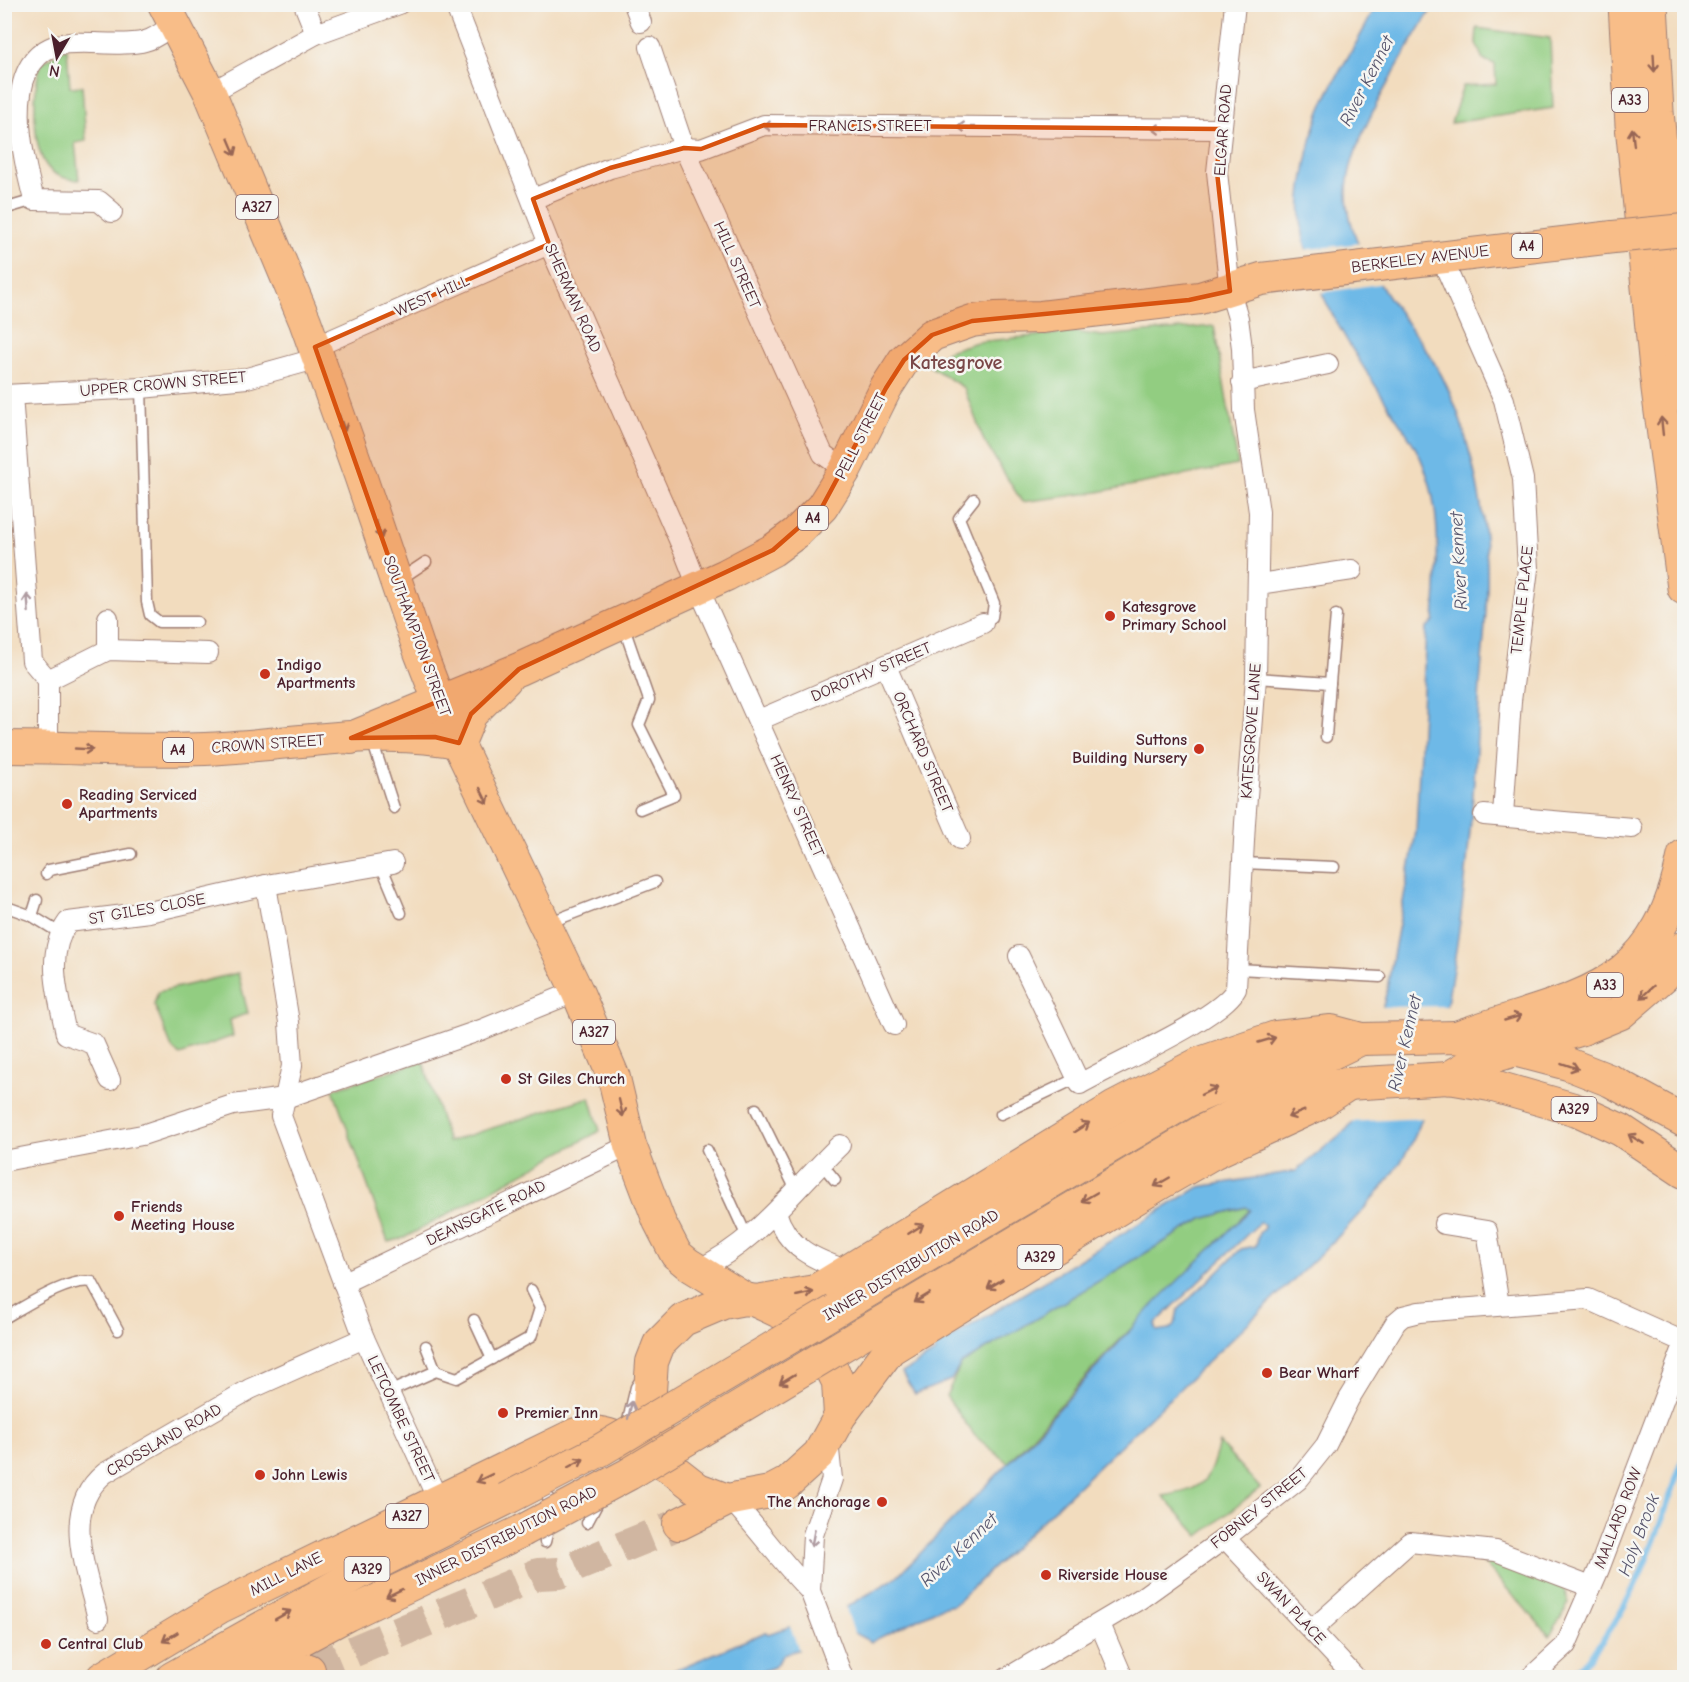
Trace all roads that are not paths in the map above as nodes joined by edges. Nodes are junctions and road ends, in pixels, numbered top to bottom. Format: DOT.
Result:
graph roads {
  1 [pos="304,4"];
  2 [pos="399,4"];
  3 [pos="456,4"];
  4 [pos="1235,4"];
  5 [pos="1625,4"];
  6 [pos="1651,4"];
  7 [pos="169,15"];
  8 [pos="316,34"];
  9 [pos="650,47"];
  10 [pos="210,93"];
  11 [pos="1220,129"];
  12 [pos="684,148"];
  13 [pos="34,200"];
  14 [pos="533,200"];
  15 [pos="4,209"];
  16 [pos="112,212"];
  17 [pos="1684,230"];
  18 [pos="549,244"];
  19 [pos="1441,257"];
  20 [pos="1230,291"];
  21 [pos="317,353"];
  22 [pos="1328,364"];
  23 [pos="1242,382"];
  24 [pos="141,388"];
  25 [pos="8,395"];
  26 [pos="1684,395"];
  27 [pos="845,470"];
  28 [pos="974,499"];
  29 [pos="426,562"];
  30 [pos="1352,570"];
  31 [pos="396,582"];
  32 [pos="1259,584"];
  33 [pos="698,587"];
  34 [pos="1684,588"];
  35 [pos="1336,615"];
  36 [pos="108,618"];
  37 [pos="197,622"];
  38 [pos="622,622"];
  39 [pos="983,623"];
  40 [pos="108,650"];
  41 [pos="208,653"];
  42 [pos="886,666"];
  43 [pos="519,669"];
  44 [pos="1256,678"];
  45 [pos="48,680"];
  46 [pos="1330,683"];
  47 [pos="439,701"];
  48 [pos="759,720"];
  49 [pos="1326,737"];
  50 [pos="363,738"];
  51 [pos="459,743"];
  52 [pos="4,747"];
  53 [pos="48,747"];
  54 [pos="394,808"];
  55 [pos="640,809"];
  56 [pos="1632,828"];
  57 [pos="960,839"];
  58 [pos="131,854"];
  59 [pos="1684,856"];
  60 [pos="1242,862"];
  61 [pos="387,864"];
  62 [pos="1334,867"];
  63 [pos="46,874"];
  64 [pos="655,882"];
  65 [pos="266,885"];
  66 [pos="37,900"];
  67 [pos="4,906"];
  68 [pos="401,913"];
  69 [pos="32,916"];
  70 [pos="545,924"];
  71 [pos="60,933"];
  72 [pos="1684,948"];
  73 [pos="1019,956"];
  74 [pos="1238,969"];
  75 [pos="1380,977"];
  76 [pos="578,992"];
  77 [pos="894,1026"];
  78 [pos="1458,1037"];
  79 [pos="1361,1039"];
  80 [pos="1514,1050"];
  81 [pos="1449,1078"];
  82 [pos="110,1080"];
  83 [pos="1079,1081"];
  84 [pos="1347,1085"];
  85 [pos="285,1098"];
  86 [pos="756,1109"];
  87 [pos="1001,1114"];
  88 [pos="1684,1121"];
  89 [pos="630,1145"];
  90 [pos="840,1145"];
  91 [pos="707,1150"];
  92 [pos="4,1161"];
  93 [pos="821,1163"];
  94 [pos="1684,1172"];
  95 [pos="835,1180"];
  96 [pos="796,1190"];
  97 [pos="776,1212"];
  98 [pos="1444,1224"];
  99 [pos="748,1239"];
  100 [pos="697,1270"];
  101 [pos="848,1271"];
  102 [pos="343,1283"];
  103 [pos="531,1290"];
  104 [pos="750,1300"];
  105 [pos="1499,1305"];
  106 [pos="4,1318"];
  107 [pos="474,1320"];
  108 [pos="118,1330"];
  109 [pos="364,1338"];
  110 [pos="1684,1344"];
  111 [pos="426,1347"];
  112 [pos="492,1359"];
  113 [pos="652,1362"];
  114 [pos="436,1371"];
  115 [pos="388,1392"];
  116 [pos="834,1428"];
  117 [pos="619,1452"];
  118 [pos="513,1464"];
  119 [pos="671,1468"];
  120 [pos="438,1500"];
  121 [pos="729,1500"];
  122 [pos="587,1523"];
  123 [pos="679,1524"];
  124 [pos="534,1537"];
  125 [pos="1225,1538"];
  126 [pos="1591,1587"];
  127 [pos="810,1591"];
  128 [pos="98,1619"];
  129 [pos="1100,1624"];
  130 [pos="1312,1630"];
  131 [pos="102,1677"];
  132 [pos="172,1677"];
  133 [pos="229,1677"];
  134 [pos="843,1677"];
  135 [pos="1007,1677"];
  136 [pos="1123,1677"];
  137 [pos="1356,1677"];
  138 [pos="1530,1677"];
  1 -- 8 [label="street"];
  2 -- 8 [label="street"];
  3 -- 14 [label="street, SHERMAN ROAD"];
  4 -- 11 [label="street, ELGAR ROAD"];
  34 -- 5 [label="highway, A33, one-way"];
  6 -- 26 [label="highway, A33, one-way"];
  7 -- 10 [label="main road, SOUTHAMPTON STREET / A327"];
  7 -- 13 [label="street"];
  8 -- 10 [label="street"];
  9 -- 12 [label="street, HILL STREET"];
  10 -- 21 [label="main road, SOUTHAMPTON STREET / A327, one-way"];
  11 -- 12 [label="street, FRANCIS STREET, one-way"];
  11 -- 20 [label="street, ELGAR ROAD"];
  12 -- 14 [label="street, FRANCIS STREET"];
  12 -- 27 [label="street, HILL STREET"];
  13 -- 15 [label="lane"];
  13 -- 16 [label="street"];
  14 -- 18 [label="street, SHERMAN ROAD"];
  17 -- 19 [label="main road, BERKELEY AVENUE / A4, bridge"];
  18 -- 21 [label="street, WEST HILL"];
  18 -- 33 [label="street, SHERMAN ROAD"];
  19 -- 20 [label="main road, BERKELEY AVENUE / A4"];
  19 -- 56 [label="street, TEMPLE PLACE"];
  20 -- 23 [label="street, KATESGROVE LANE"];
  20 -- 27 [label="main road, PELL STREET / A4"];
  21 -- 24 [label="street, UPPER CROWN STREET"];
  21 -- 31 [label="main road, SOUTHAMPTON STREET / A327, one-way"];
  22 -- 23 [label="street"];
  23 -- 32 [label="street, KATESGROVE LANE"];
  24 -- 25 [label="street, UPPER CROWN STREET"];
  24 -- 37 [label="lane"];
  45 -- 25 [label="street, one-way"];
  27 -- 33 [label="main road, PELL STREET / A4"];
  28 -- 39 [label="lane"];
  29 -- 31 [label="lane"];
  30 -- 32 [label="street"];
  31 -- 47 [label="main road, SOUTHAMPTON STREET / A327"];
  32 -- 44 [label="street, KATESGROVE LANE"];
  33 -- 38 [label="main road, PELL STREET / A4"];
  33 -- 48 [label="street, HENRY STREET"];
  35 -- 46 [label="lane"];
  36 -- 40 [label="street"];
  38 -- 43 [label="main road, PELL STREET / A4"];
  38 -- 55 [label="lane"];
  39 -- 42 [label="street, DOROTHY STREET"];
  40 -- 41 [label="street"];
  40 -- 45 [label="street"];
  42 -- 48 [label="street, DOROTHY STREET"];
  42 -- 57 [label="street, ORCHARD STREET"];
  43 -- 47 [label="main road, PELL STREET / A4"];
  43 -- 51 [label="main road, PELL STREET / A4"];
  44 -- 46 [label="lane"];
  44 -- 60 [label="street, KATESGROVE LANE"];
  45 -- 53 [label="street"];
  46 -- 49 [label="lane"];
  47 -- 50 [label="main road, CROWN STREET / A4"];
  47 -- 51 [label="main road, SOUTHAMPTON STREET / A327"];
  48 -- 77 [label="street, HENRY STREET"];
  50 -- 51 [label="main road, CROWN STREET"];
  53 -- 50 [label="main road, CROWN STREET / A4, one-way"];
  50 -- 54 [label="lane"];
  51 -- 70 [label="main road, SOUTHAMPTON STREET / A327, one-way"];
  52 -- 53 [label="main road, CROWN STREET / A4"];
  58 -- 63 [label="lane"];
  78 -- 59 [label="highway, A33, one-way"];
  60 -- 62 [label="lane"];
  60 -- 74 [label="street, KATESGROVE LANE"];
  61 -- 65 [label="street, ST GILES CLOSE"];
  61 -- 68 [label="lane"];
  64 -- 70 [label="lane"];
  65 -- 71 [label="street, ST GILES CLOSE"];
  65 -- 85 [label="street"];
  66 -- 69 [label="lane"];
  67 -- 69 [label="lane"];
  69 -- 71 [label="lane"];
  70 -- 76 [label="main road, SOUTHAMPTON STREET / A327"];
  71 -- 82 [label="street"];
  72 -- 80 [label="highway, A33, one-way"];
  73 -- 83 [label="street"];
  74 -- 75 [label="lane"];
  74 -- 83 [label="street, KATESGROVE LANE"];
  76 -- 85 [label="street"];
  76 -- 89 [label="main road, SOUTHAMPTON STREET / A327, one-way"];
  78 -- 79 [label="main road, INNER DISTRIBUTION ROAD / A329"];
  78 -- 80 [label="main road, INNER DISTRIBUTION ROAD / A329"];
  101 -- 79 [label="main road, A329, one-way"];
  132 -- 79 [label="main road, INNER DISTRIBUTION ROAD / A329, one-way, bridge"];
  80 -- 81 [label="highway, A33"];
  80 -- 88 [label="main road, INNER DISTRIBUTION ROAD / A329, one-way"];
  81 -- 84 [label="main road, INNER DISTRIBUTION ROAD / A329"];
  94 -- 81 [label="main road, INNER DISTRIBUTION ROAD / A329, one-way"];
  83 -- 87 [label="lane"];
  84 -- 116 [label="main road, A329, one-way"];
  84 -- 124 [label="main road, INNER DISTRIBUTION ROAD / A329, one-way, bridge"];
  85 -- 92 [label="street"];
  85 -- 102 [label="street, LETCOMBE STREET"];
  86 -- 96 [label="lane"];
  89 -- 100 [label="main road, SOUTHAMPTON STREET / A327"];
  89 -- 102 [label="street, DEANSGATE ROAD"];
  90 -- 93 [label="street"];
  91 -- 99 [label="lane"];
  93 -- 95 [label="lane"];
  93 -- 96 [label="street"];
  96 -- 97 [label="street"];
  97 -- 99 [label="street"];
  97 -- 101 [label="street"];
  98 -- 105 [label="street"];
  99 -- 100 [label="street"];
  100 -- 104 [label="main road, SOUTHAMPTON STREET / A327"];
  104 -- 101 [label="main road, A329, one-way"];
  102 -- 109 [label="street, LETCOMBE STREET"];
  103 -- 112 [label="lane"];
  104 -- 113 [label="main road"];
  104 -- 116 [label="main road"];
  105 -- 110 [label="street"];
  105 -- 125 [label="street, FOBNEY STREET"];
  106 -- 108 [label="lane"];
  107 -- 112 [label="lane"];
  109 -- 115 [label="street, LETCOMBE STREET"];
  109 -- 128 [label="street, CROSSLAND ROAD"];
  110 -- 126 [label="street, MALLARD ROW"];
  111 -- 114 [label="lane"];
  112 -- 114 [label="lane"];
  117 -- 113 [label="lane, one-way"];
  113 -- 119 [label="main road"];
  114 -- 115 [label="lane"];
  115 -- 120 [label="street, LETCOMBE STREET"];
  116 -- 121 [label="main road"];
  116 -- 127 [label="street, one-way"];
  117 -- 118 [label="main road, MILL LANE / A327"];
  117 -- 119 [label="main road, MILL LANE / A327"];
  117 -- 122 [label="lane"];
  118 -- 120 [label="main road, MILL LANE / A327, one-way"];
  118 -- 124 [label="lane"];
  119 -- 121 [label="main road"];
  120 -- 131 [label="main road, MILL LANE / A327, one-way"];
  121 -- 123 [label="main road"];
  121 -- 127 [label="street"];
  124 -- 133 [label="main road, INNER DISTRIBUTION ROAD / A329, one-way"];
  125 -- 129 [label="street, FOBNEY STREET"];
  125 -- 130 [label="street, SWAN PLACE"];
  126 -- 130 [label="street"];
  126 -- 138 [label="street, MALLARD ROW"];
  127 -- 134 [label="street"];
  129 -- 135 [label="street, FOBNEY STREET"];
  129 -- 136 [label="street"];
  130 -- 137 [label="street, SWAN PLACE"];
}
